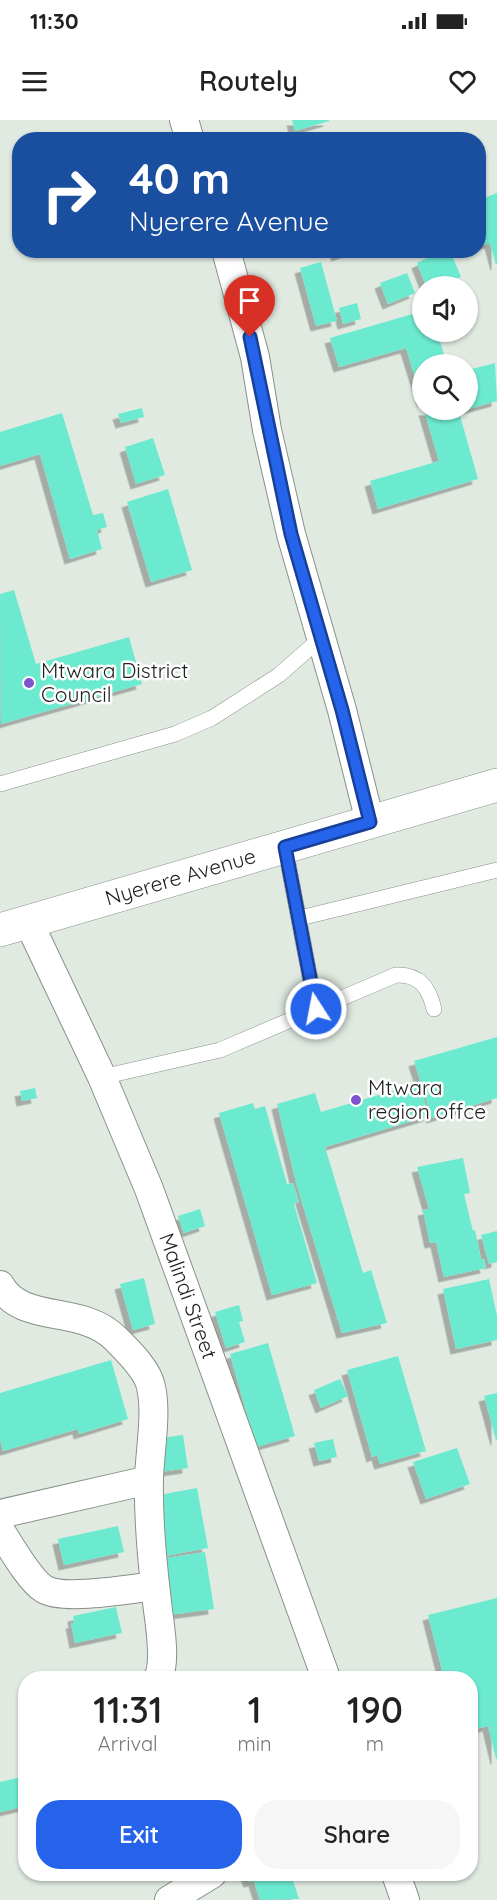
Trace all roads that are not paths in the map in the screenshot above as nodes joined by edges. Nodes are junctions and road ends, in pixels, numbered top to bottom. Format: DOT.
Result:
graph roads {
  1 [pos="228,258"];
  2 [pos="320,639"];
  3 [pos="0,784"];
  4 [pos="497,785"];
  5 [pos="370,822"];
  6 [pos="285,847"];
  7 [pos="497,870"];
  8 [pos="300,918"];
  9 [pos="14,926"];
  10 [pos="316,1009"];
  11 [pos="434,1010"];
  12 [pos="102,1077"];
  13 [pos="1,1289"];
  14 [pos="149,1480"];
  15 [pos="0,1514"];
  16 [pos="0,1530"];
  17 [pos="155,1586"];
  18 [pos="161,1671"];
  19 [pos="323,1671"];
  20 [pos="200,1881"];
  21 [pos="398,1881"];
  22 [pos="169,1900"];
  23 [pos="405,1900"];
  1 -- 2 [label="street"];
  2 -- 3 [label="lane"];
  2 -- 5 [label="street"];
  4 -- 5 [label="street, Nyerere Avenue"];
  5 -- 6 [label="street, Nyerere Avenue"];
  6 -- 8 [label="lane"];
  6 -- 9 [label="street, Nyerere Avenue"];
  7 -- 8 [label="lane"];
  8 -- 10 [label="lane"];
  9 -- 12 [label="street, Malindi Street"];
  10 -- 11 [label="lane"];
  10 -- 12 [label="lane"];
  12 -- 19 [label="street, Malindi Street"];
  13 -- 14 [label="street"];
  14 -- 15 [label="street"];
  14 -- 17 [label="street"];
  16 -- 17 [label="street"];
  17 -- 18 [label="street"];
  20 -- 22 [label="street"];
  21 -- 23 [label="street"];
}
